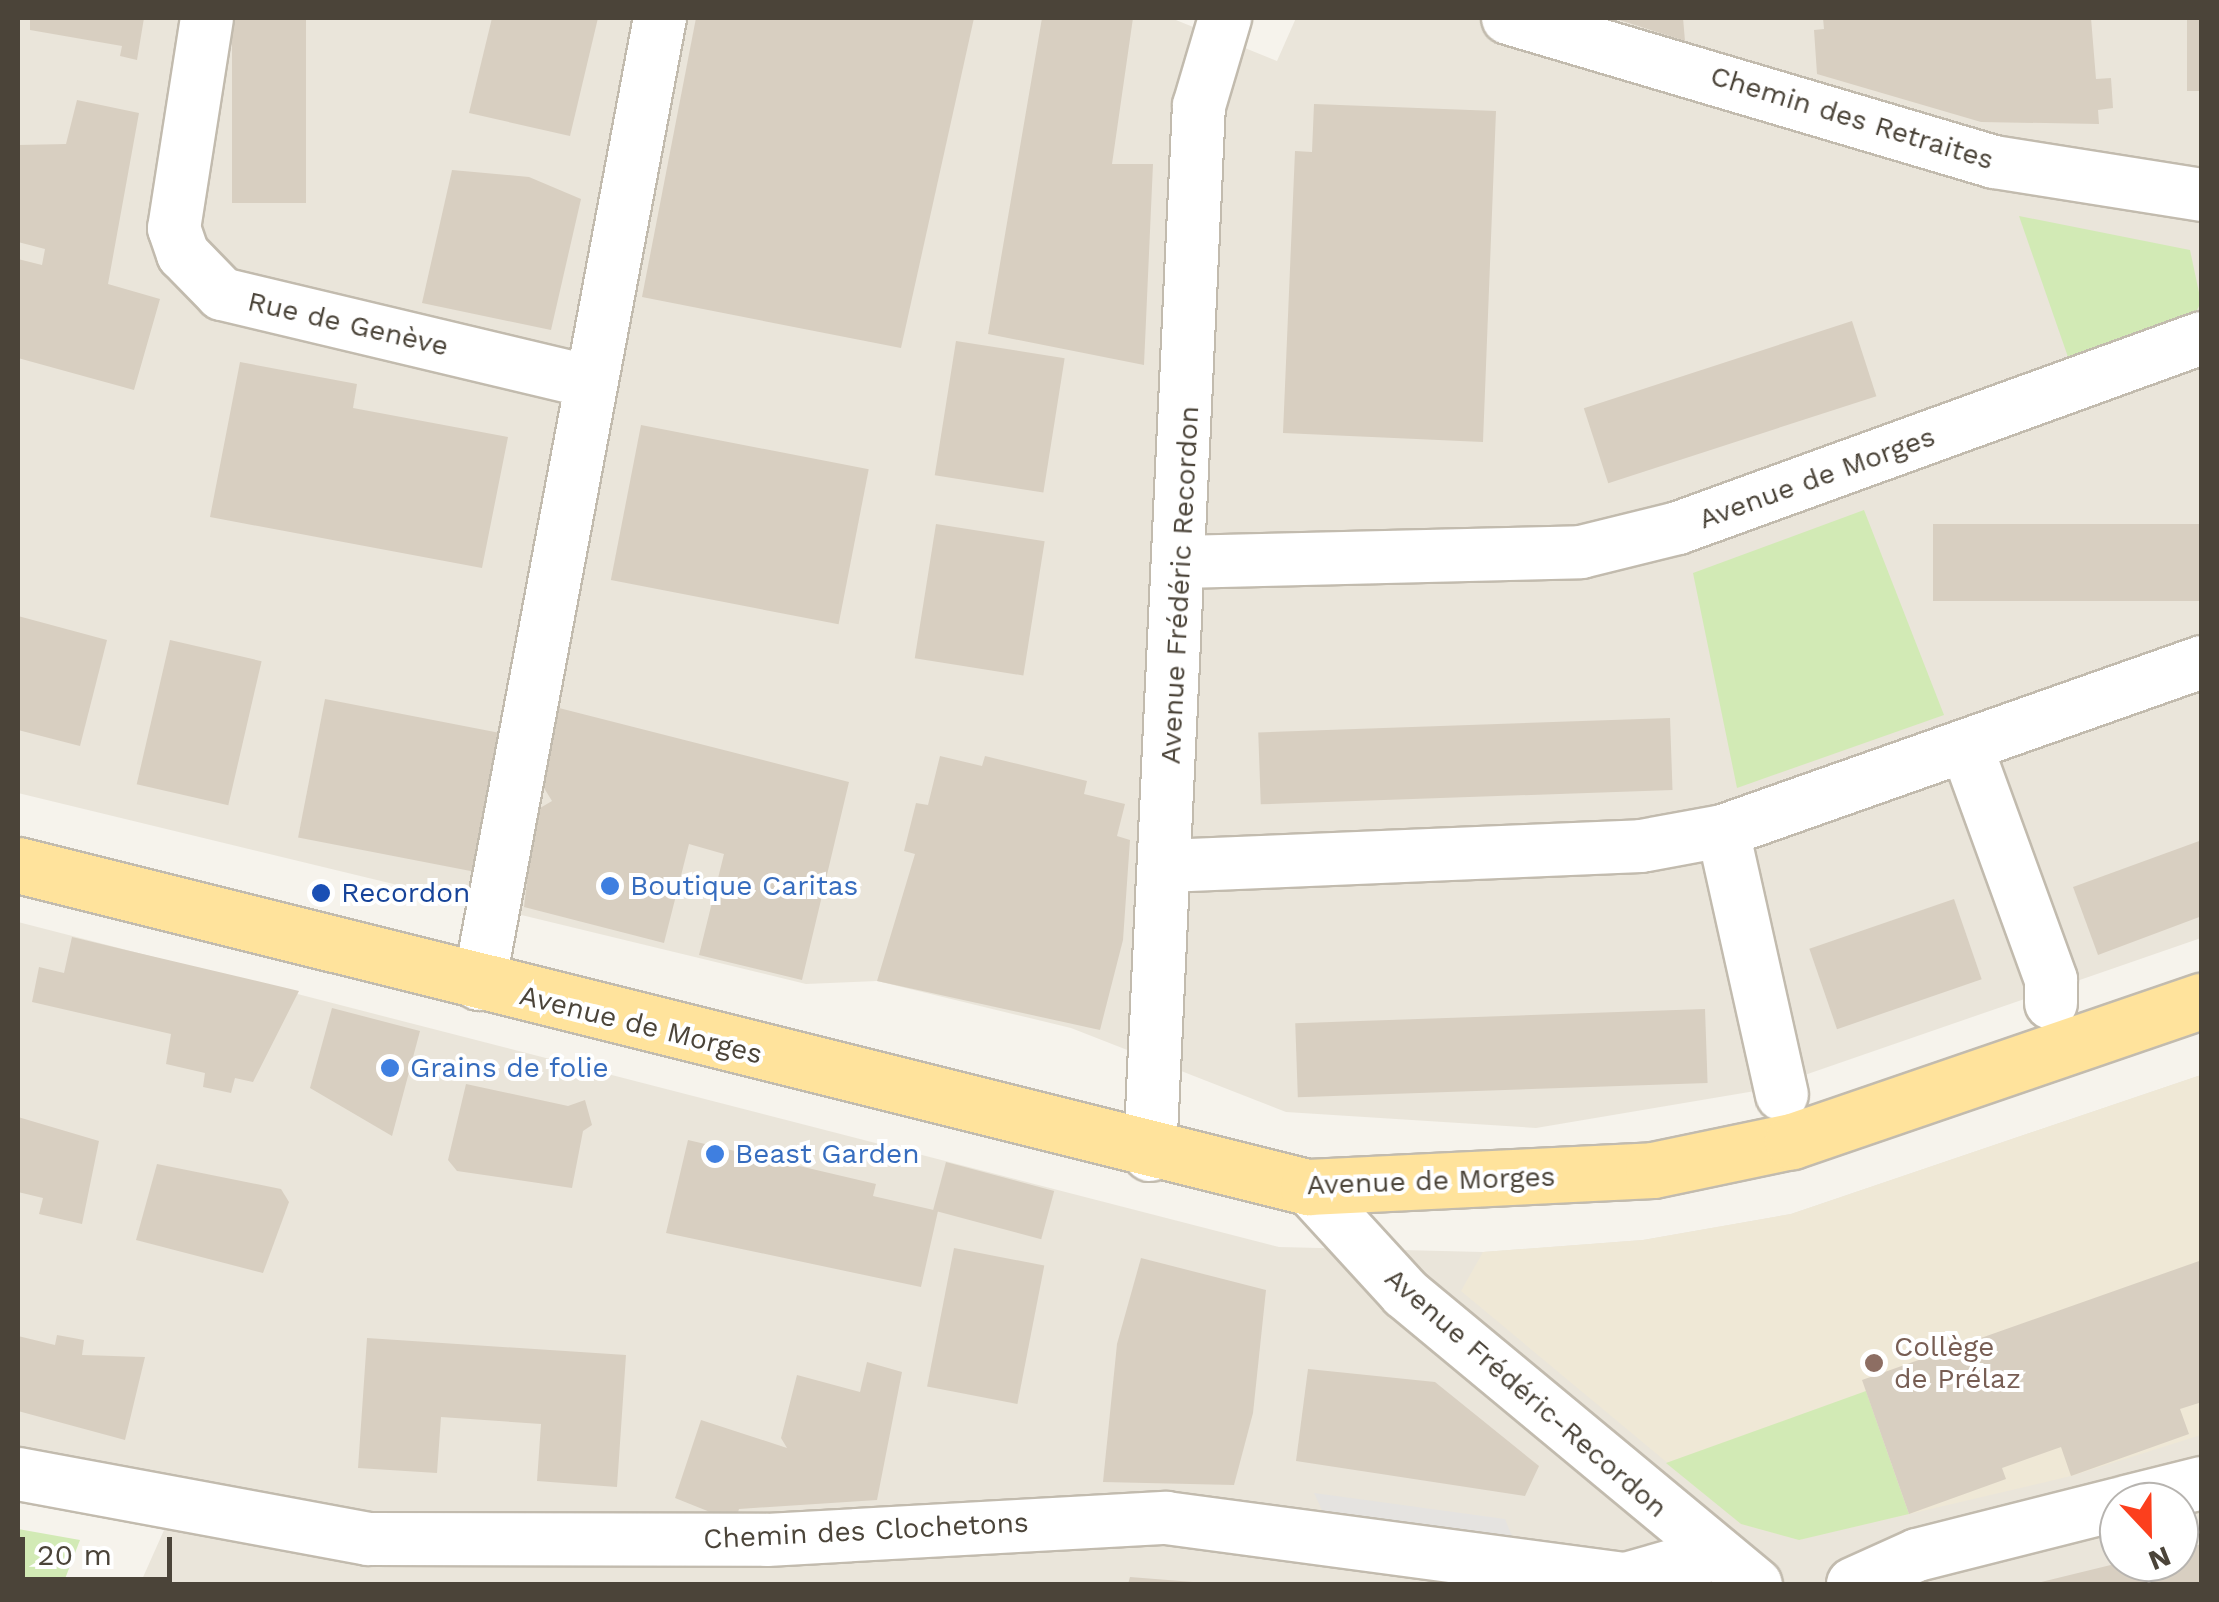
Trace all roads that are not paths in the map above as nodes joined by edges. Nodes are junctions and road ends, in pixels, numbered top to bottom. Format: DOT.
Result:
graph roads {
  1 [pos="207,18"];
  2 [pos="660,18"];
  3 [pos="1224,18"];
  4 [pos="1508,18"];
  5 [pos="2202,195"];
  6 [pos="2202,338"];
  7 [pos="586,380"];
  8 [pos="1180,562"];
  9 [pos="2202,662"];
  10 [pos="1966,746"];
  11 [pos="1723,831"];
  12 [pos="18,866"];
  13 [pos="1166,866"];
  14 [pos="479,984"];
  15 [pos="2202,1001"];
  16 [pos="2050,1003"];
  17 [pos="1782,1094"];
  18 [pos="1150,1155"];
  19 [pos="1308,1188"];
  20 [pos="18,1474"];
  21 [pos="2099,1509"];
  22 [pos="1713,1554"];
  23 [pos="1756,1584"];
  24 [pos="1854,1584"];
  1 -- 7 [label="street, Rue de Genève"];
  2 -- 7 [label="street"];
  3 -- 8 [label="street, Avenue Frédéric Recordon"];
  4 -- 5 [label="street, Chemin des Retraites"];
  6 -- 8 [label="street, Avenue de Morges"];
  7 -- 14 [label="street"];
  8 -- 13 [label="street, Avenue Frédéric Recordon"];
  9 -- 10 [label="street"];
  10 -- 11 [label="street"];
  10 -- 16 [label="street"];
  11 -- 13 [label="street"];
  11 -- 17 [label="street"];
  12 -- 14 [label="main road, Avenue de Morges"];
  13 -- 18 [label="street, Avenue Frédéric Recordon"];
  14 -- 18 [label="main road, Avenue de Morges"];
  15 -- 19 [label="main road, Avenue de Morges"];
  18 -- 19 [label="main road, Avenue de Morges"];
  19 -- 22 [label="street, Avenue Frédéric-Recordon"];
  20 -- 22 [label="street, Chemin des Clochetons"];
  21 -- 24 [label="street"];
  22 -- 23 [label="street, Avenue Frédéric-Recordon"];
}
